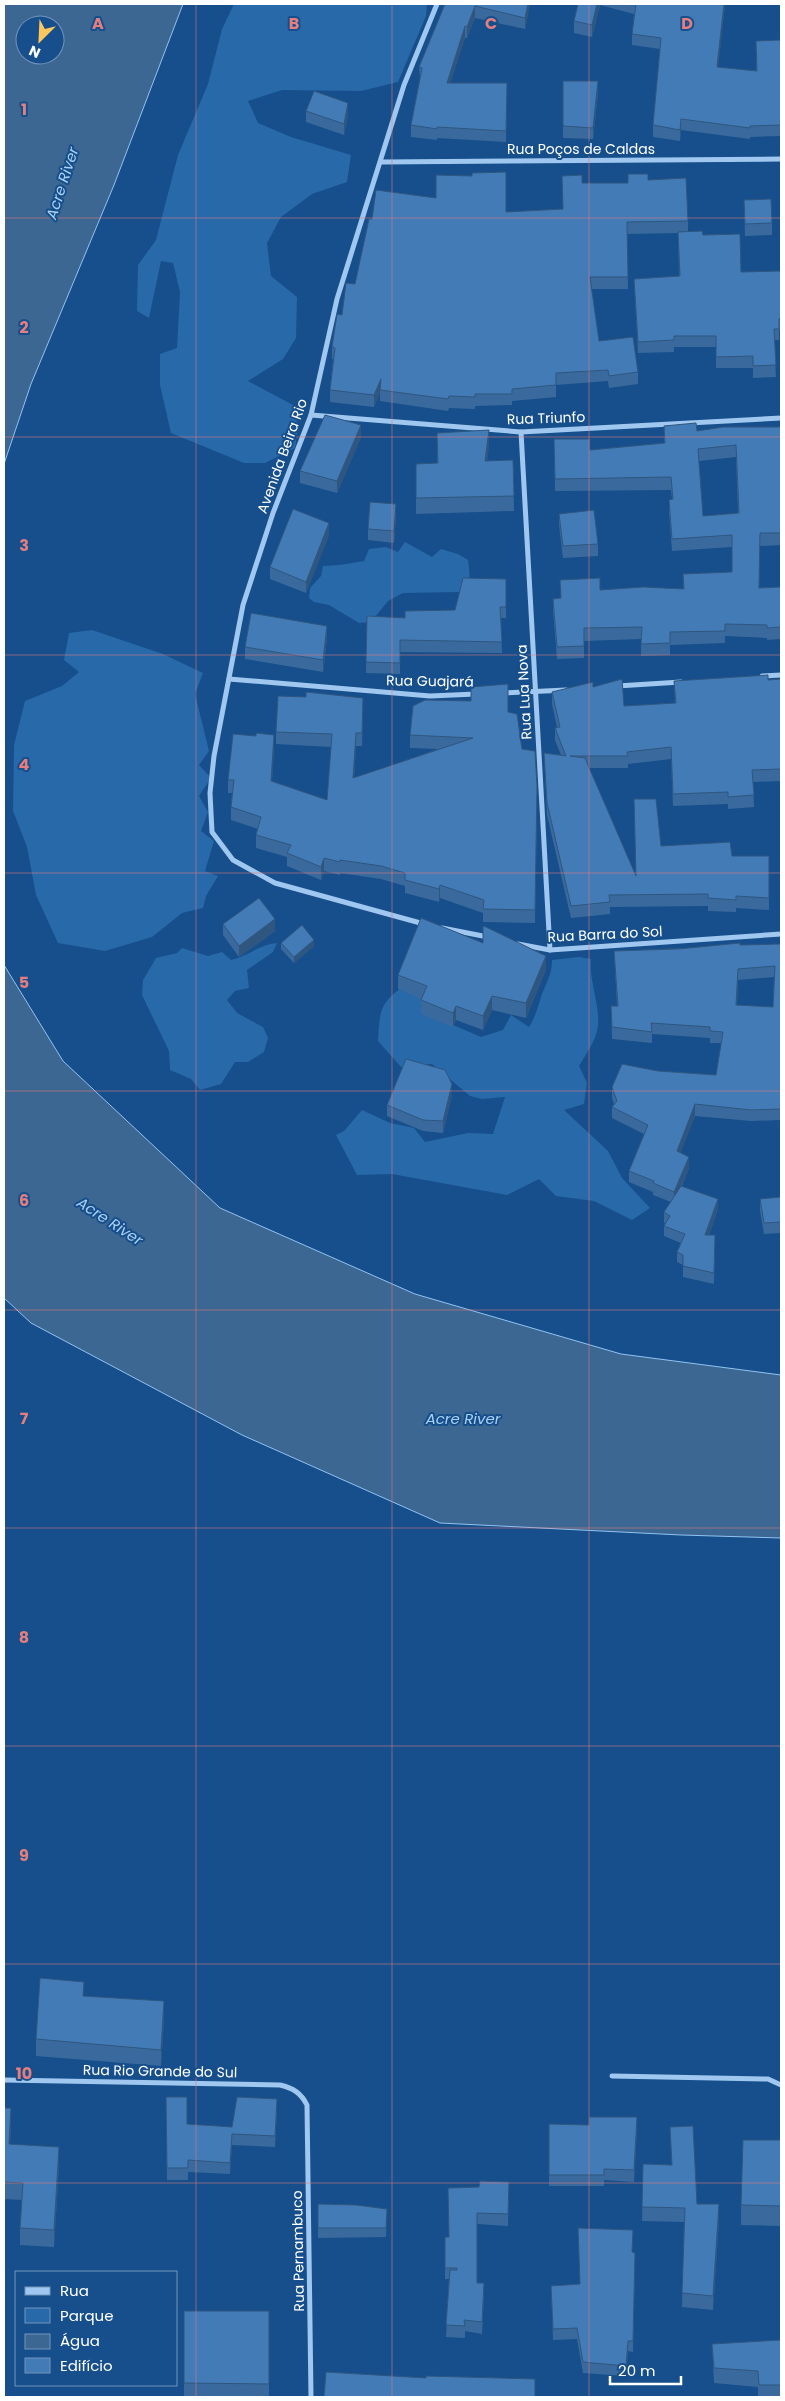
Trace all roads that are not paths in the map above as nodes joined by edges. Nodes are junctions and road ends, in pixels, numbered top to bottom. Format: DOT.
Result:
graph roads {
  1 [pos="437,4"];
  2 [pos="781,159"];
  3 [pos="381,162"];
  4 [pos="311,416"];
  5 [pos="781,418"];
  6 [pos="521,432"];
  7 [pos="781,675"];
  8 [pos="752,677"];
  9 [pos="229,679"];
  10 [pos="693,681"];
  11 [pos="614,686"];
  12 [pos="574,689"];
  13 [pos="535,692"];
  14 [pos="497,693"];
  15 [pos="487,694"];
  16 [pos="428,924"];
  17 [pos="437,926"];
  18 [pos="781,934"];
  19 [pos="493,939"];
  20 [pos="512,943"];
  21 [pos="550,950"];
  22 [pos="612,2076"];
  23 [pos="4,2080"];
  24 [pos="781,2085"];
  25 [pos="308,2105"];
  26 [pos="310,2397"];
  1 -- 3 [label="street, Avenida Beira Rio"];
  2 -- 3 [label="street, Rua Poços de Caldas"];
  3 -- 4 [label="street, Avenida Beira Rio"];
  4 -- 6 [label="street, Rua Triunfo"];
  4 -- 9 [label="street, Avenida Beira Rio"];
  5 -- 6 [label="street, Rua Triunfo"];
  6 -- 13 [label="street, Rua Lua Nova"];
  7 -- 8 [label="street"];
  9 -- 15 [label="street, Rua Guajará"];
  9 -- 16 [label="street, Avenida Beira Rio"];
  10 -- 11 [label="street"];
  12 -- 13 [label="street"];
  13 -- 14 [label="street"];
  13 -- 21 [label="street, Rua Lua Nova"];
  17 -- 19 [label="street"];
  18 -- 21 [label="street, Rua Barra do Sol"];
  20 -- 21 [label="street, Rua Barra do Sol"];
  22 -- 24 [label="street"];
  23 -- 25 [label="street, Rua Rio Grande do Sul"];
  25 -- 26 [label="street, Rua Pernambuco"];
}
